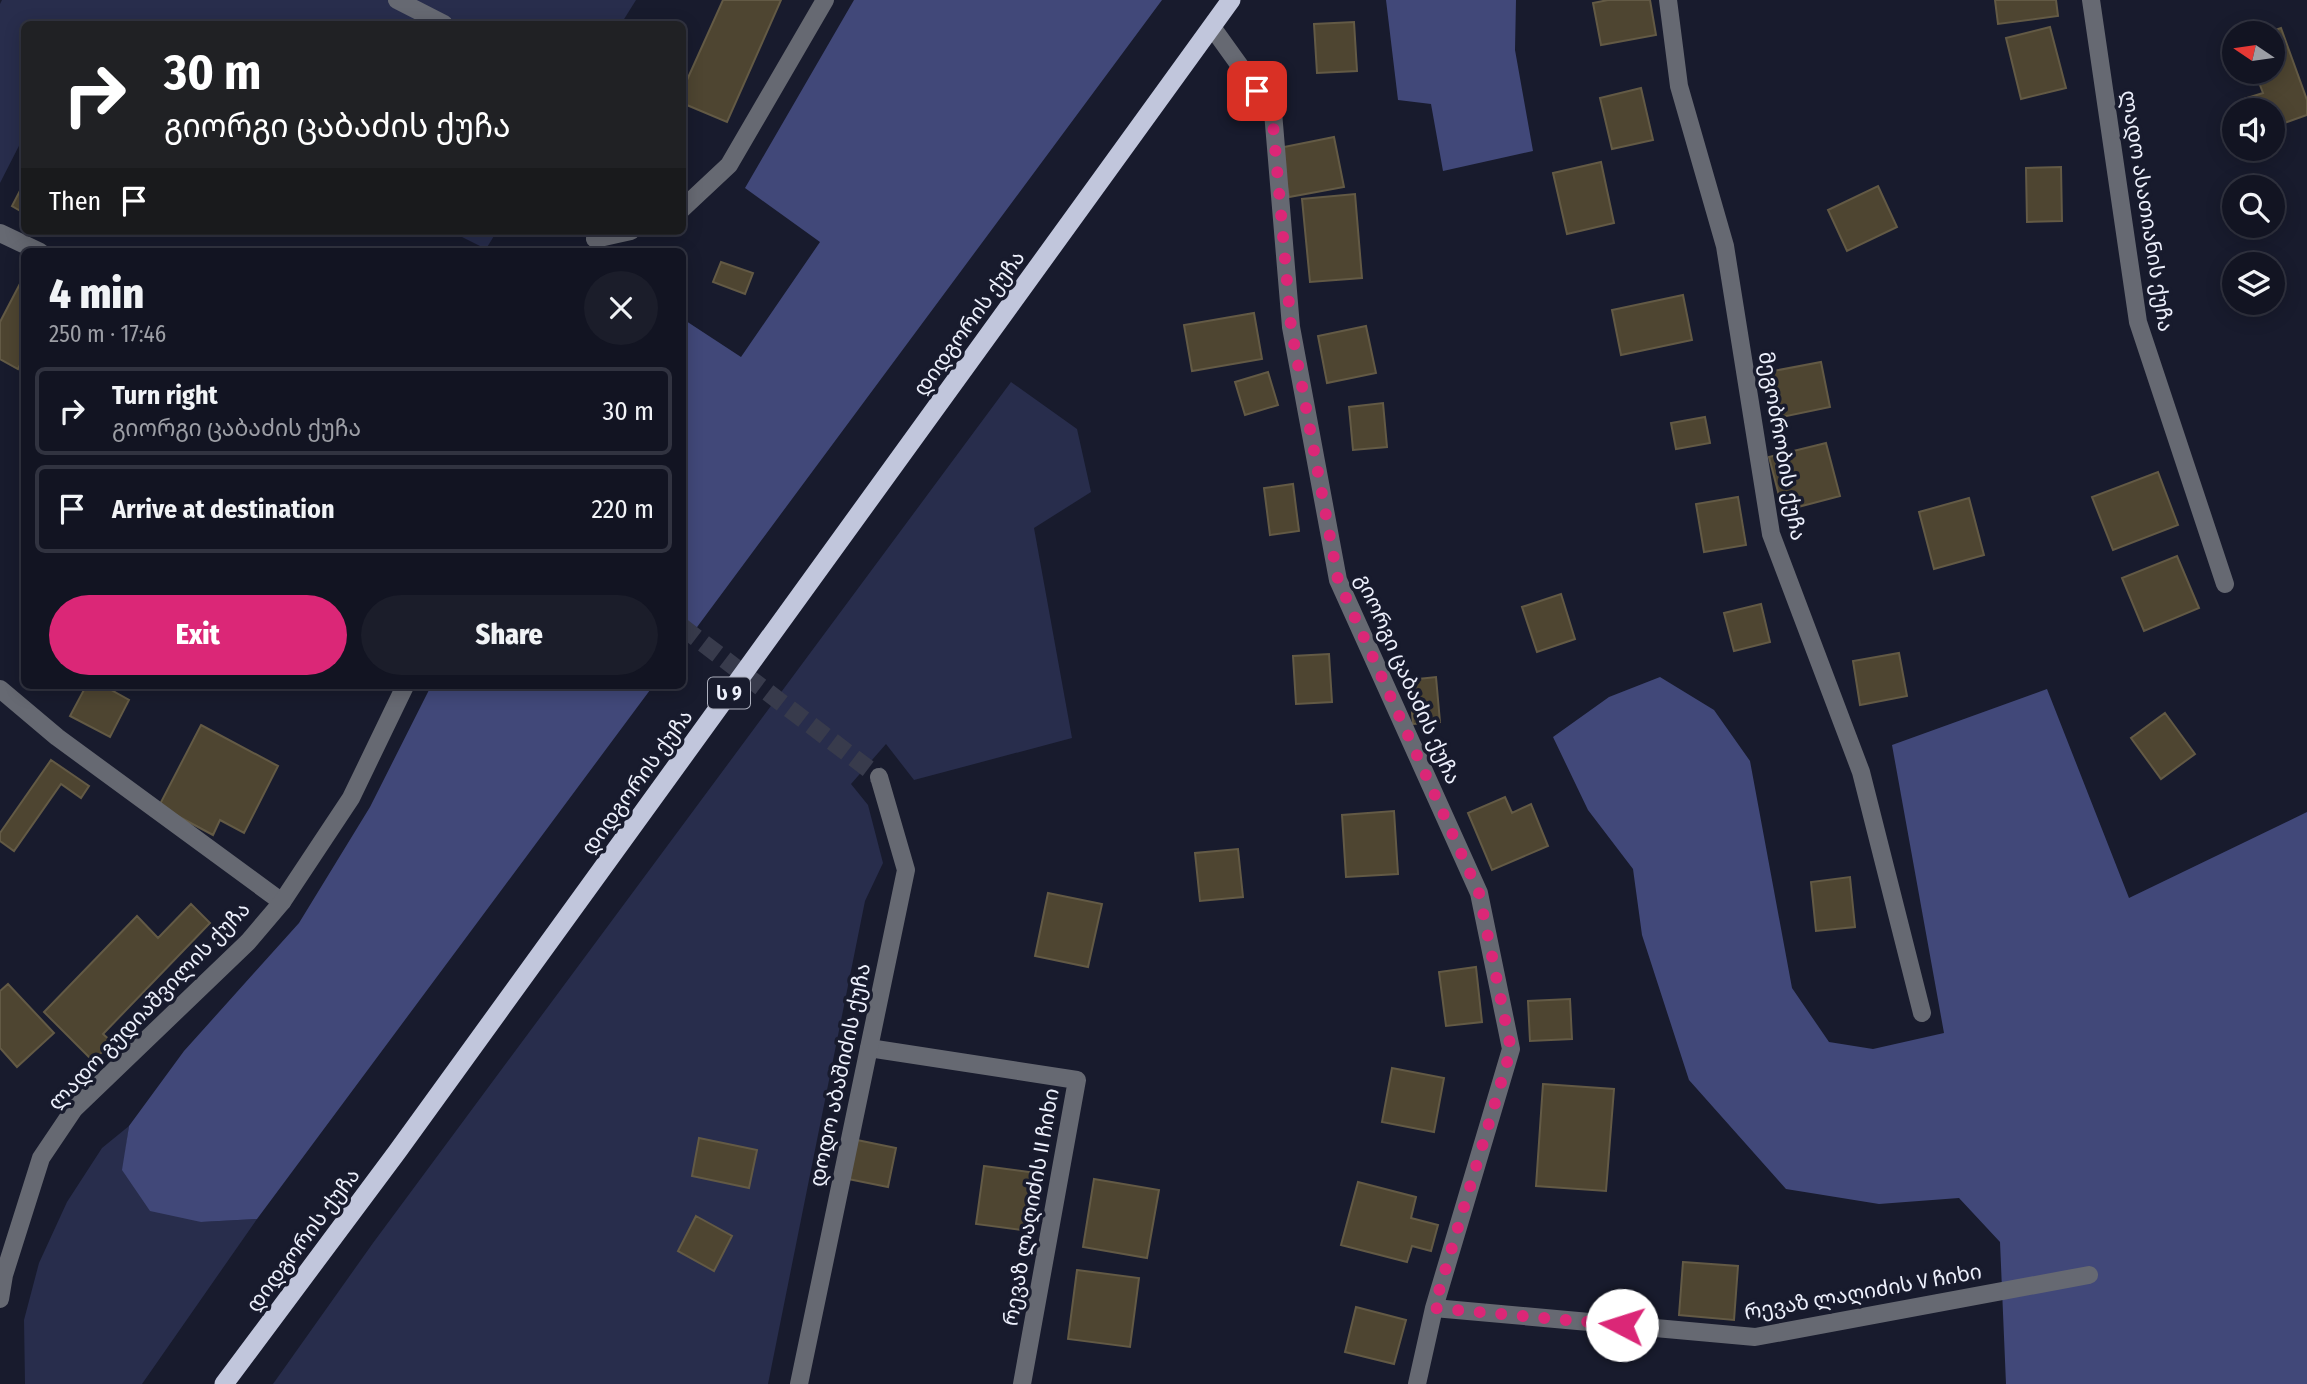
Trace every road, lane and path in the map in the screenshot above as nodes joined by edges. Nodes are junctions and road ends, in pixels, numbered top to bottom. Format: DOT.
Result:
graph roads {
  1 [pos="397,0"];
  2 [pos="825,0"];
  3 [pos="1231,0"];
  4 [pos="1668,0"];
  5 [pos="2091,0"];
  6 [pos="438,21"];
  7 [pos="1212,27"];
  8 [pos="686,205"];
  9 [pos="0,233"];
  10 [pos="616,235"];
  11 [pos="593,241"];
  12 [pos="32,248"];
  13 [pos="2225,584"];
  14 [pos="0,689"];
  15 [pos="404,689"];
  16 [pos="879,777"];
  17 [pos="282,902"];
  18 [pos="1922,1013"];
  19 [pos="869,1048"];
  20 [pos="2090,1275"];
  21 [pos="0,1299"];
  22 [pos="1434,1308"];
  23 [pos="224,1384"];
  24 [pos="799,1384"];
  25 [pos="1022,1384"];
  26 [pos="1417,1384"];
  1 -- 6 [label="street"];
  2 -- 8 [label="street"];
  3 -- 7 [label="highway, დიდგორის ქუჩა / ს 9"];
  4 -- 18 [label="street, მეგობრობის ქუჩა"];
  5 -- 13 [label="street, ლადო ასათიანის ქუჩა"];
  7 -- 22 [label="street, გიორგი ცაბაძის ქუჩა"];
  7 -- 23 [label="highway, დიდგორის ქუჩა / ს 9"];
  9 -- 12 [label="street"];
  10 -- 11 [label="street"];
  14 -- 17 [label="street"];
  15 -- 17 [label="street, ლადო გუდიაშვილის ქუჩა"];
  16 -- 19 [label="street, დოდო აბაშიძის ქუჩა"];
  17 -- 21 [label="street, ლადო გუდიაშვილის ქუჩა"];
  19 -- 24 [label="street, დოდო აბაშიძის ქუჩა"];
  19 -- 25 [label="street, რევაზ ლაღიძის II ჩიხი"];
  20 -- 22 [label="street, რევაზ ლაღიძის V ჩიხი"];
  22 -- 26 [label="street, გიორგი ცაბაძის ქუჩა"];
}
